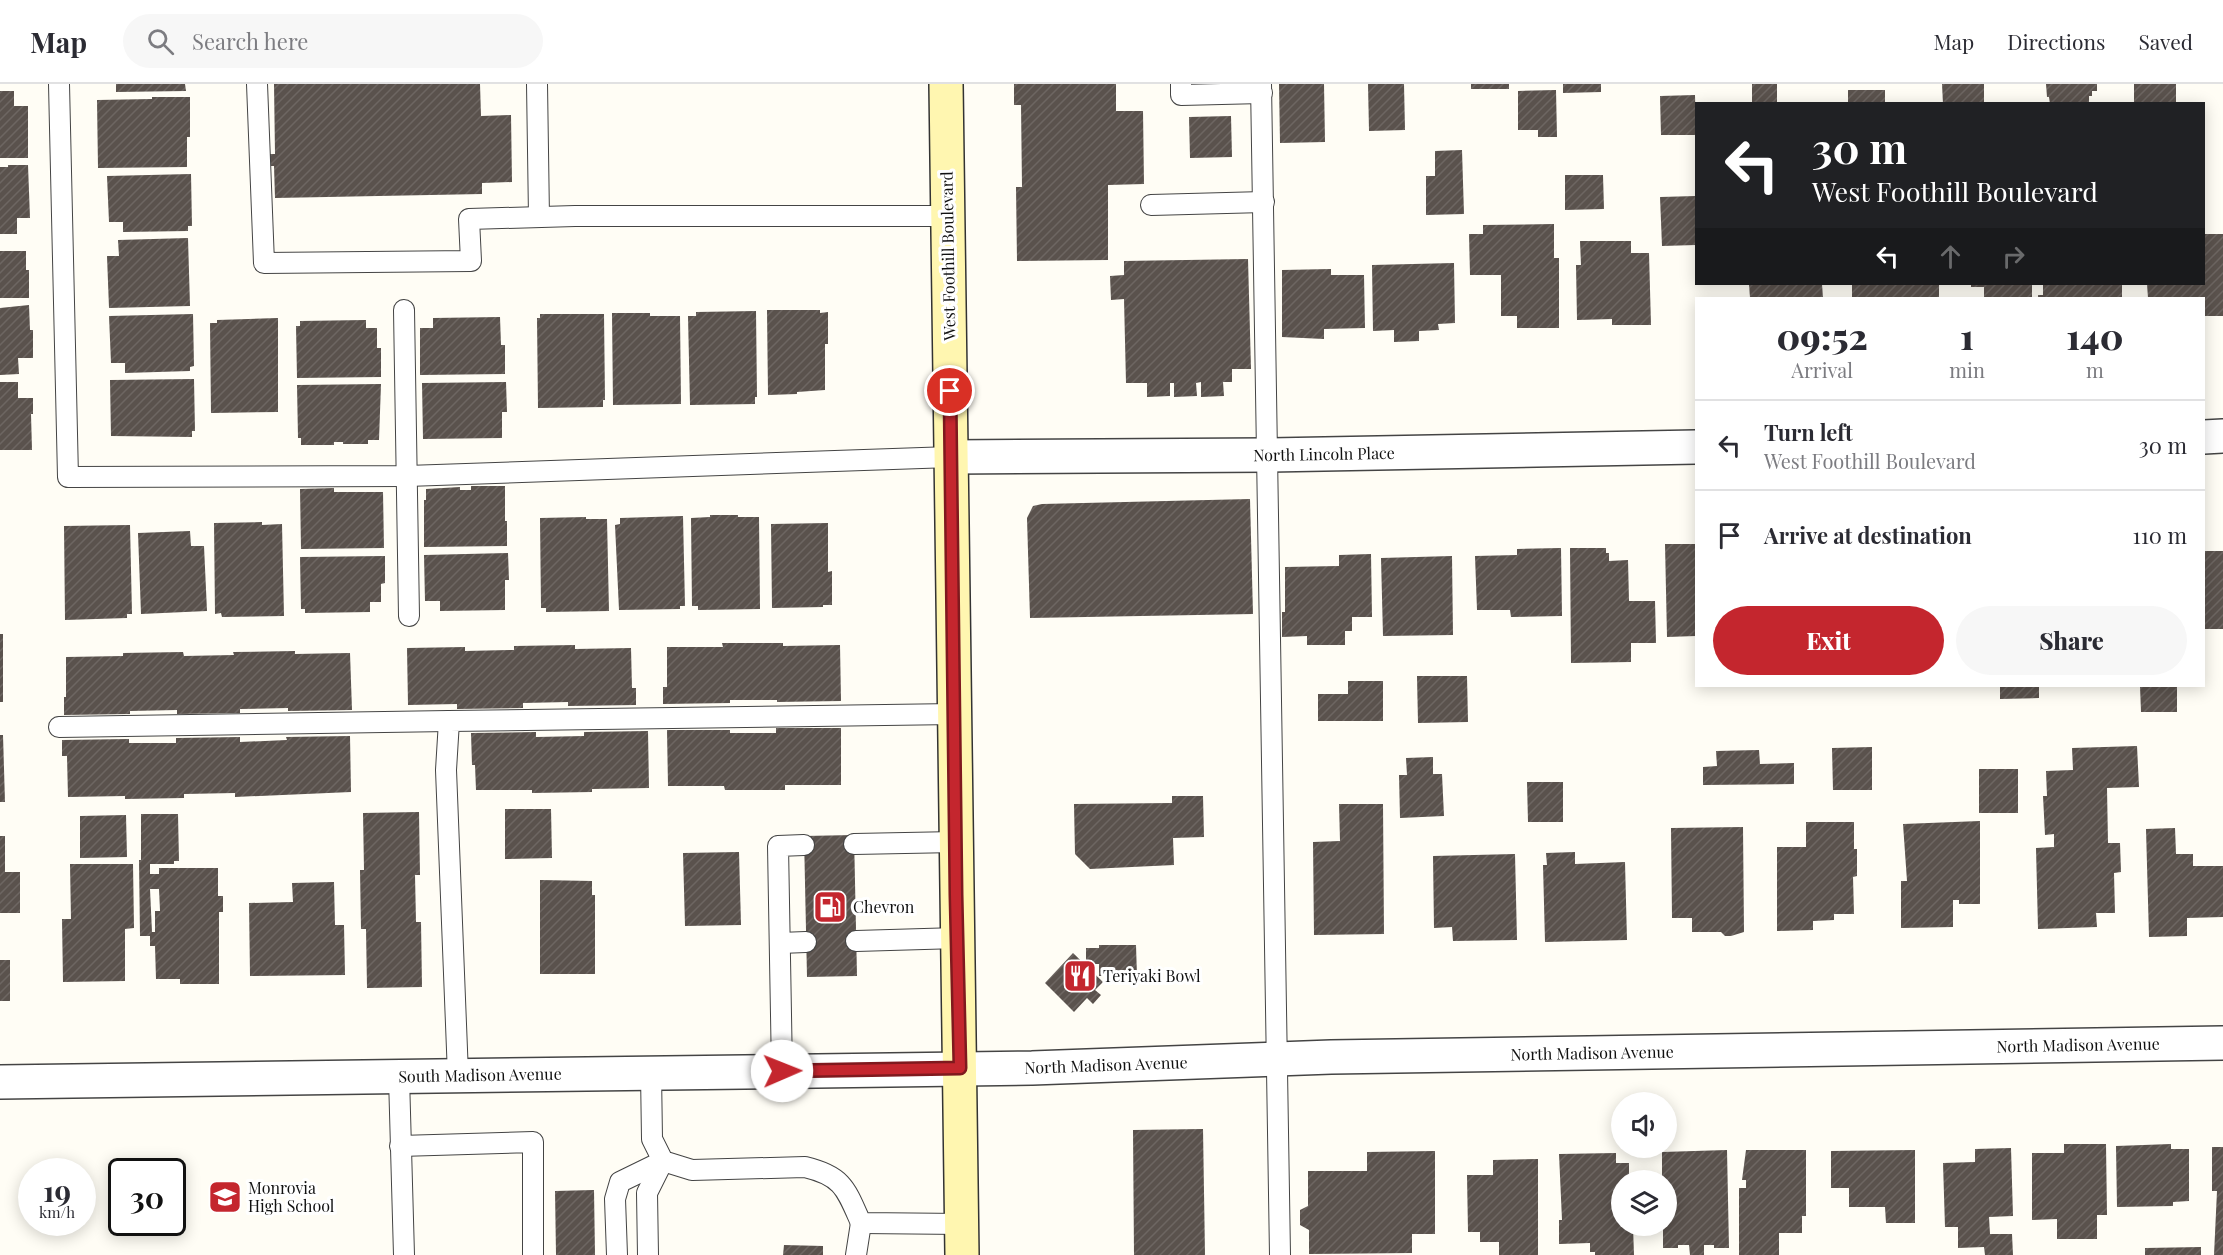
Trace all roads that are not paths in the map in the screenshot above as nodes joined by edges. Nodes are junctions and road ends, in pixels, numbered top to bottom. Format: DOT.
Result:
graph roads {
  1 [pos="59,84"];
  2 [pos="257,84"];
  3 [pos="537,84"];
  4 [pos="946,84"];
  5 [pos="1181,84"];
  6 [pos="1261,88"];
  7 [pos="1264,202"];
  8 [pos="1151,205"];
  9 [pos="948,216"];
  10 [pos="539,217"];
  11 [pos="404,310"];
  12 [pos="2223,436"];
  13 [pos="2205,437"];
  14 [pos="1695,447"];
  15 [pos="1268,455"];
  16 [pos="951,457"];
  17 [pos="407,476"];
  18 [pos="409,616"];
  19 [pos="955,714"];
  20 [pos="449,721"];
  21 [pos="59,727"];
  22 [pos="956,842"];
  23 [pos="854,844"];
  24 [pos="804,845"];
  25 [pos="958,938"];
  26 [pos="856,941"];
  27 [pos="806,942"];
  28 [pos="780,943"];
  29 [pos="2223,1043"];
  30 [pos="1276,1059"];
  31 [pos="960,1068"];
  32 [pos="782,1071"];
  33 [pos="651,1073"];
  34 [pos="458,1075"];
  35 [pos="399,1077"];
  36 [pos="0,1082"];
  37 [pos="400,1146"];
  38 [pos="663,1161"];
  39 [pos="861,1223"];
  40 [pos="962,1240"];
  41 [pos="404,1255"];
  42 [pos="533,1255"];
  43 [pos="617,1255"];
  44 [pos="648,1255"];
  45 [pos="856,1255"];
  46 [pos="1280,1255"];
  1 -- 17 [label="lane"];
  2 -- 10 [label="lane"];
  3 -- 10 [label="lane"];
  4 -- 9 [label="main road, West Foothill Boulevard"];
  5 -- 6 [label="lane"];
  6 -- 7 [label="lane"];
  7 -- 8 [label="lane"];
  7 -- 15 [label="lane"];
  9 -- 10 [label="lane"];
  9 -- 16 [label="main road, West Foothill Boulevard"];
  11 -- 17 [label="lane"];
  12 -- 13 [label="street"];
  14 -- 15 [label="street, North Lincoln Place"];
  15 -- 16 [label="street, North Lincoln Place"];
  15 -- 30 [label="lane"];
  16 -- 17 [label="lane"];
  16 -- 19 [label="main road, West Foothill Boulevard"];
  17 -- 18 [label="lane"];
  19 -- 20 [label="lane"];
  19 -- 22 [label="main road, West Foothill Boulevard"];
  20 -- 21 [label="lane"];
  20 -- 34 [label="lane"];
  22 -- 23 [label="lane"];
  22 -- 25 [label="main road, West Foothill Boulevard"];
  24 -- 28 [label="lane"];
  25 -- 26 [label="lane"];
  25 -- 31 [label="main road, West Foothill Boulevard"];
  27 -- 28 [label="lane"];
  28 -- 32 [label="lane"];
  29 -- 30 [label="street, North Madison Avenue"];
  30 -- 31 [label="street, North Madison Avenue"];
  30 -- 46 [label="lane"];
  31 -- 32 [label="street, South Madison Avenue"];
  31 -- 40 [label="main road, West Foothill Boulevard"];
  32 -- 33 [label="street, South Madison Avenue"];
  33 -- 34 [label="street, South Madison Avenue"];
  33 -- 38 [label="lane"];
  34 -- 35 [label="street, South Madison Avenue"];
  35 -- 36 [label="street, South Madison Avenue"];
  35 -- 37 [label="lane"];
  37 -- 41 [label="lane"];
  37 -- 42 [label="lane"];
  38 -- 39 [label="lane"];
  38 -- 43 [label="lane"];
  38 -- 44 [label="lane"];
  39 -- 40 [label="lane"];
  39 -- 45 [label="lane"];
}
